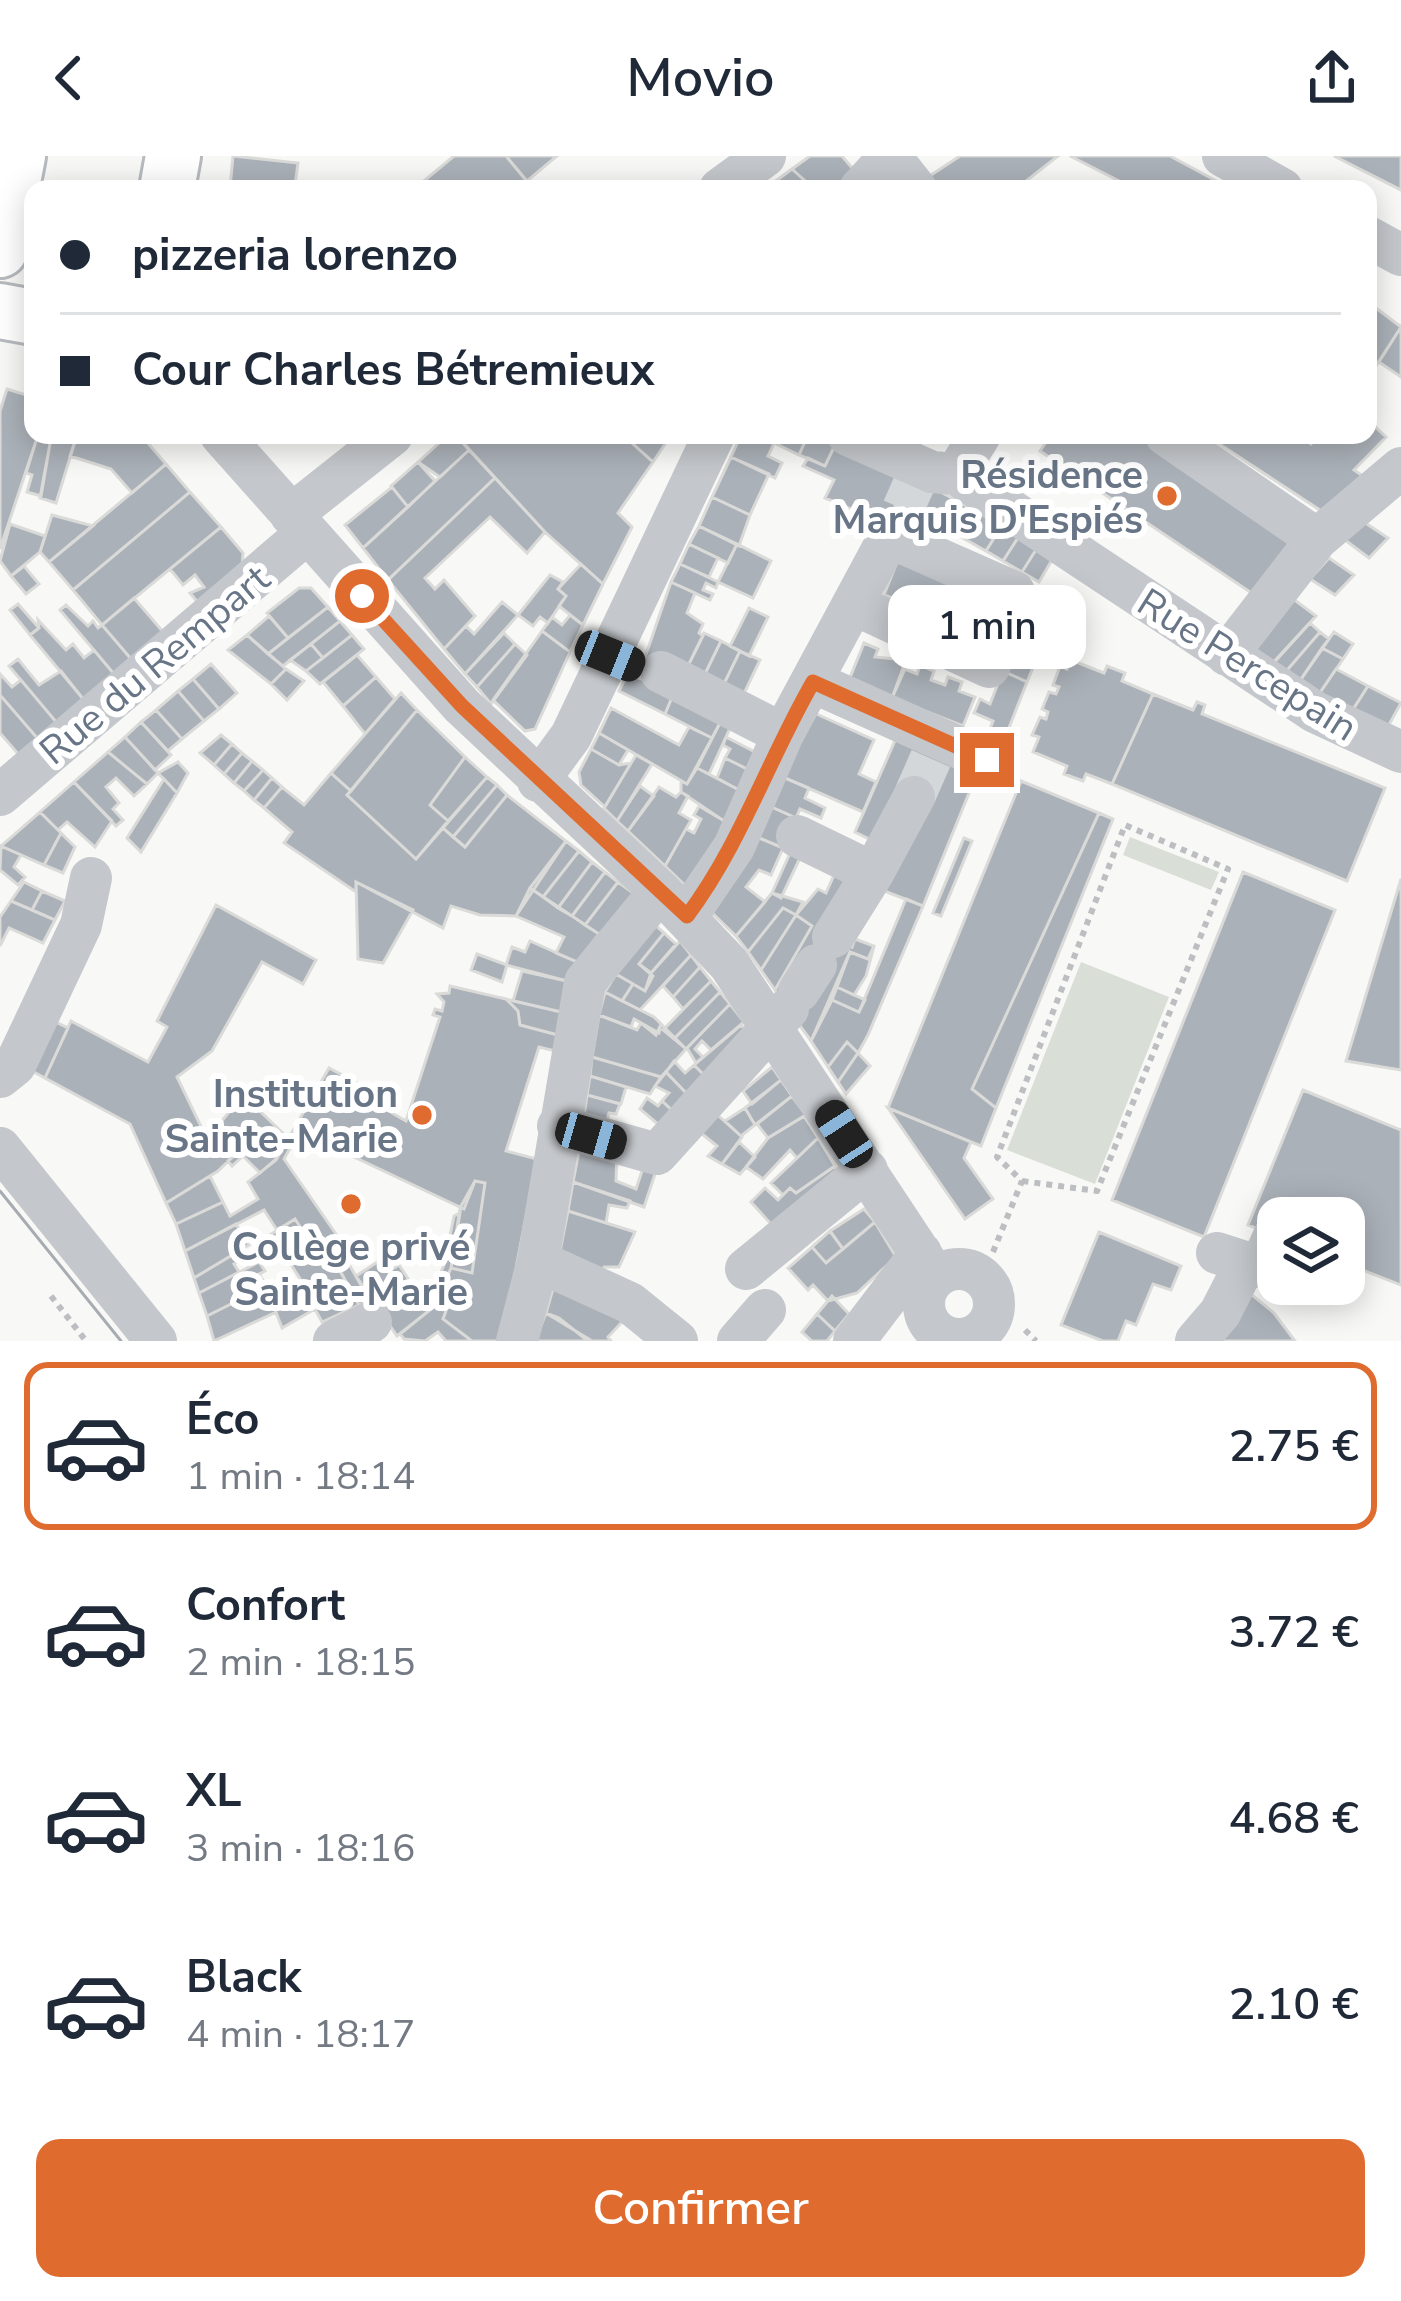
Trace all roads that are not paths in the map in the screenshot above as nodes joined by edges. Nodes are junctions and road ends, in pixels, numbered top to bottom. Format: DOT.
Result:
graph roads {
  1 [pos="765,156"];
  2 [pos="890,156"];
  3 [pos="11,174"];
  4 [pos="732,180"];
  5 [pos="868,180"];
  6 [pos="909,180"];
  7 [pos="0,250"];
  8 [pos="229,444"];
  9 [pos="383,444"];
  10 [pos="711,444"];
  11 [pos="859,444"];
  12 [pos="970,444"];
  13 [pos="1179,444"];
  14 [pos="1401,468"];
  15 [pos="917,493"];
  16 [pos="299,524"];
  17 [pos="1317,539"];
  18 [pos="853,604"];
  19 [pos="1227,655"];
  20 [pos="638,666"];
  21 [pos="813,682"];
  22 [pos="783,734"];
  23 [pos="1401,752"];
  24 [pos="987,760"];
  25 [pos="538,781"];
  26 [pos="0,795"];
  27 [pos="914,797"];
  28 [pos="797,836"];
  29 [pos="873,873"];
  30 [pos="92,878"];
  31 [pos="674,904"];
  32 [pos="802,986"];
  33 [pos="0,1077"];
  34 [pos="558,1126"];
  35 [pos="0,1148"];
  36 [pos="867,1171"];
  37 [pos="538,1261"];
  38 [pos="928,1265"];
  39 [pos="1257,1267"];
  40 [pos="746,1269"];
  41 [pos="998,1334"];
  42 [pos="932,1335"];
  43 [pos="156,1341"];
  44 [pos="517,1341"];
  45 [pos="676,1341"];
  46 [pos="854,1341"];
  47 [pos="1196,1341"];
  1 -- 4 [label="street"];
  2 -- 5 [label="street"];
  2 -- 6 [label="street"];
  3 -- 7 [label="main road"];
  8 -- 16 [label="street"];
  9 -- 16 [label="street, Rue du Rempart"];
  10 -- 20 [label="street"];
  11 -- 15 [label="street, Rue Percepain"];
  12 -- 15 [label="street"];
  13 -- 17 [label="street"];
  14 -- 17 [label="street"];
  15 -- 18 [label="street"];
  15 -- 18 [label="street"];
  15 -- 19 [label="street, Rue Percepain"];
  16 -- 25 [label="street"];
  16 -- 26 [label="street, Rue du Rempart"];
  17 -- 19 [label="street"];
  18 -- 21 [label="street"];
  19 -- 23 [label="street, Rue Percepain"];
  20 -- 22 [label="street"];
  20 -- 25 [label="street"];
  21 -- 22 [label="street"];
  21 -- 24 [label="street"];
  22 -- 31 [label="street"];
  25 -- 31 [label="street"];
  27 -- 29 [label="street"];
  28 -- 29 [label="street"];
  29 -- 32 [label="street"];
  30 -- 33 [label="street"];
  31 -- 32 [label="street"];
  31 -- 34 [label="street"];
  32 -- 34 [label="street"];
  32 -- 36 [label="street"];
  34 -- 37 [label="street"];
  35 -- 43 [label="street"];
  36 -- 38 [label="street"];
  36 -- 40 [label="street"];
  37 -- 44 [label="street"];
  37 -- 45 [label="street"];
  38 -- 41 [label="street"];
  38 -- 42 [label="street"];
  38 -- 46 [label="street"];
  39 -- 47 [label="street"];
  41 -- 42 [label="street"];
}
